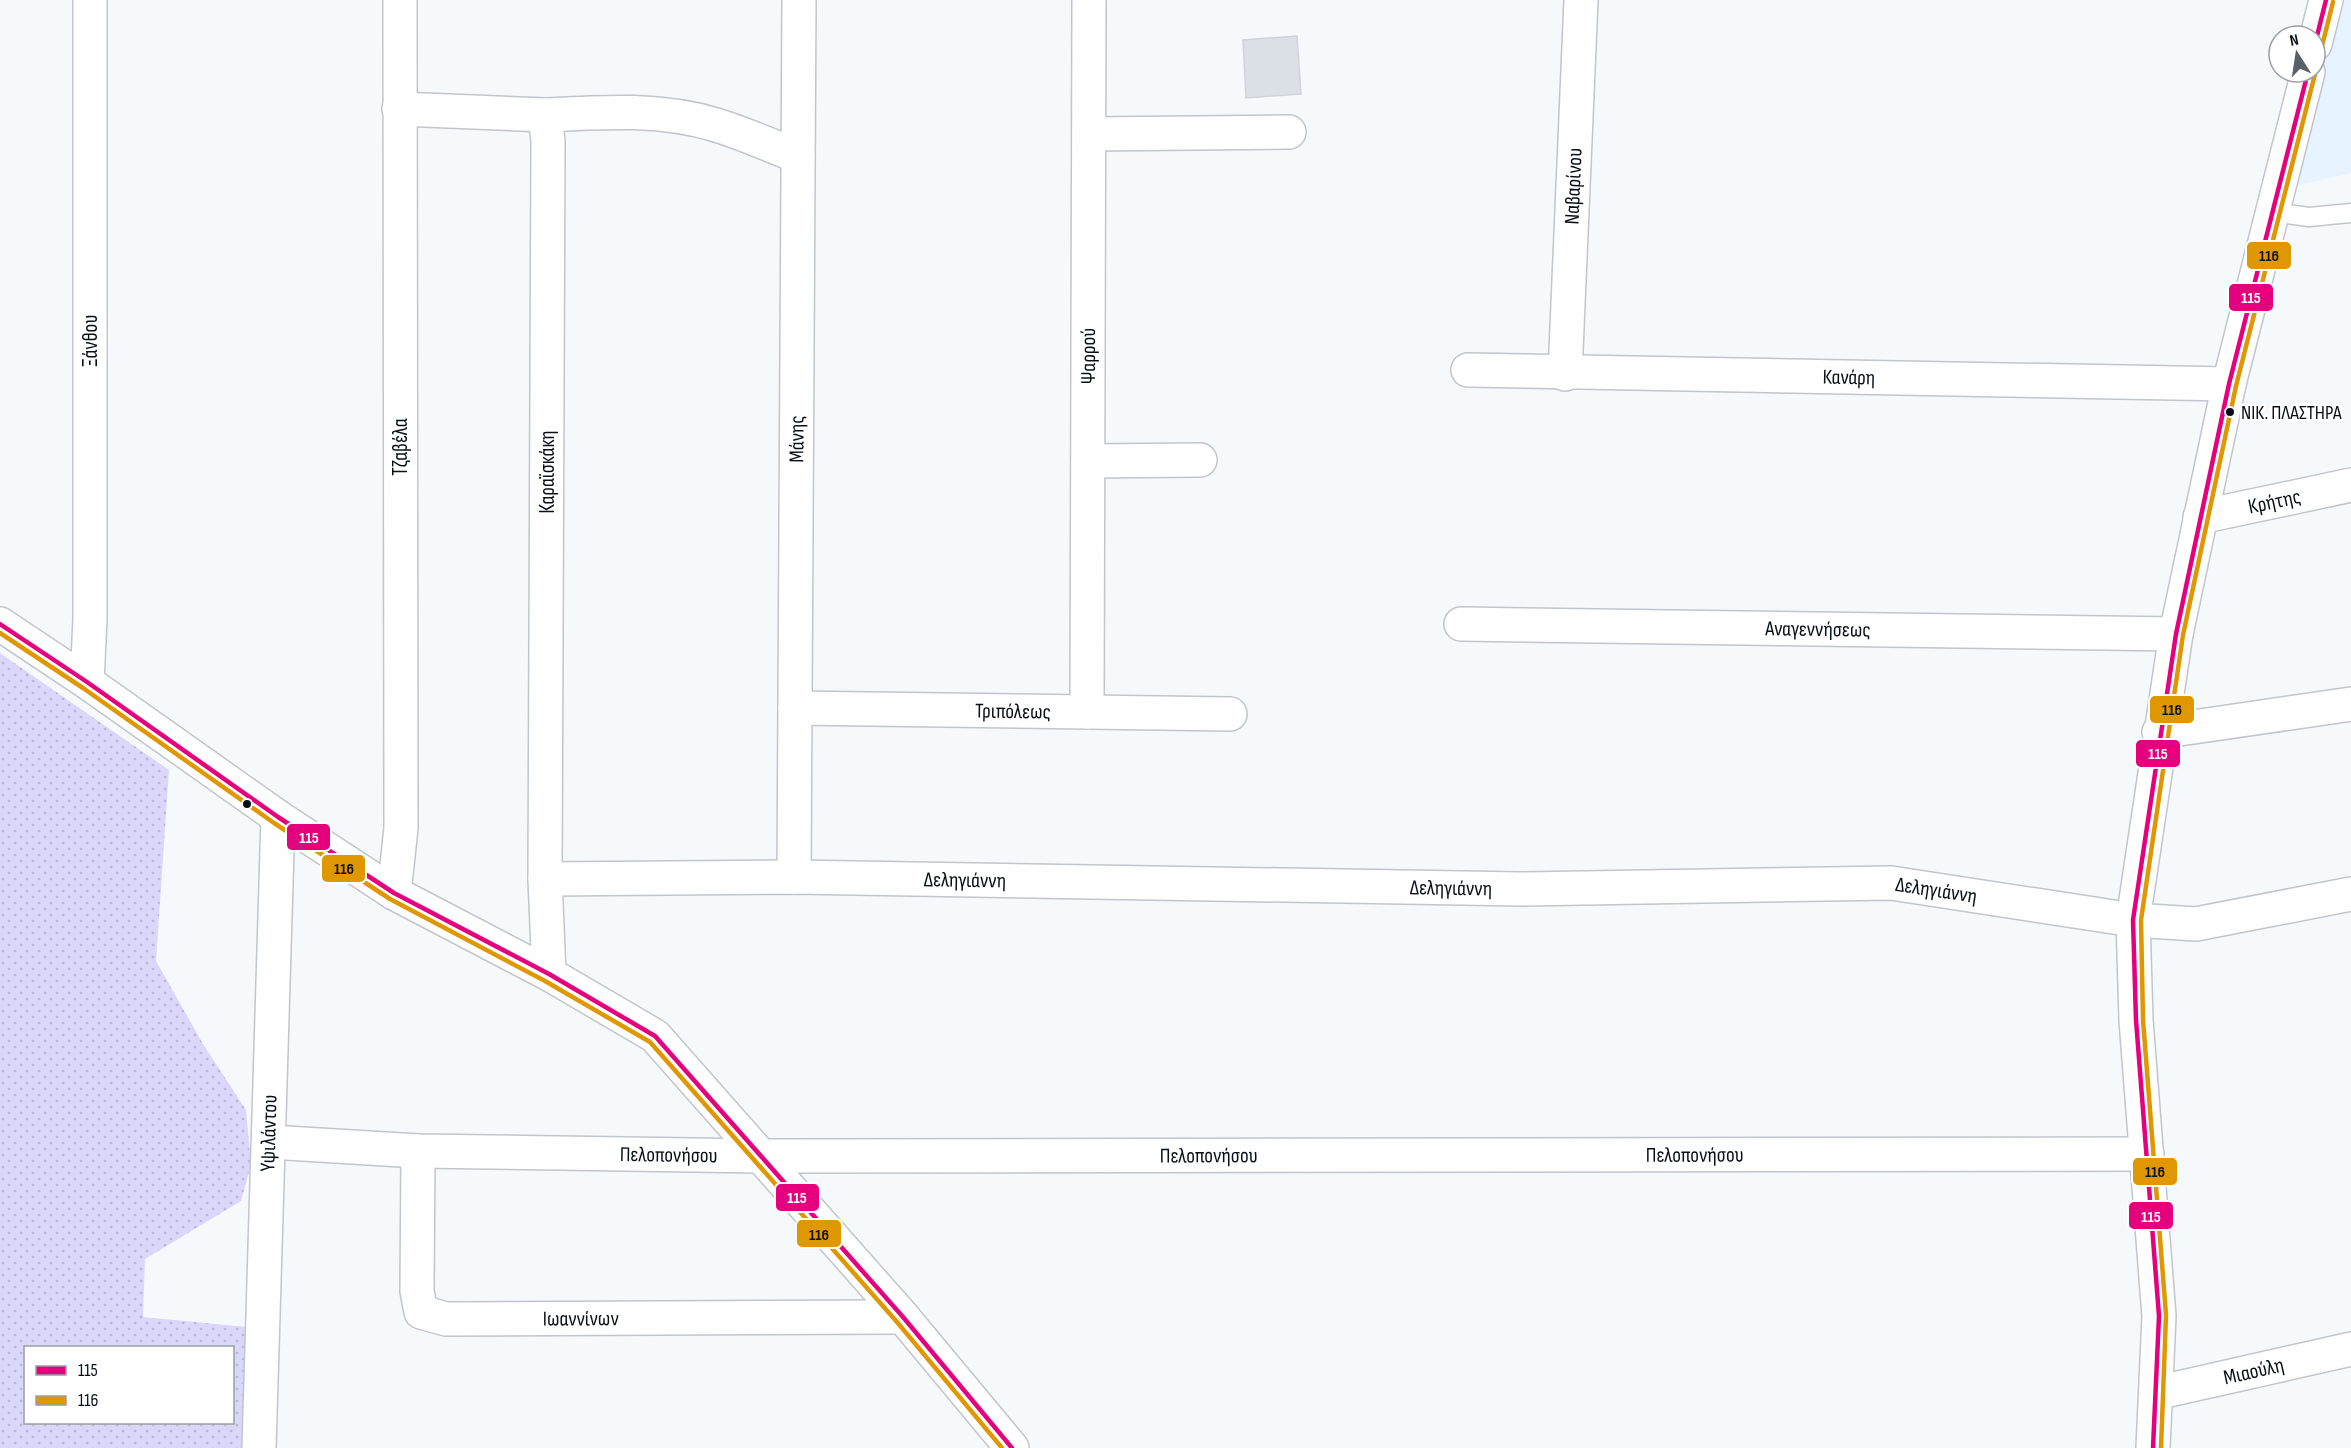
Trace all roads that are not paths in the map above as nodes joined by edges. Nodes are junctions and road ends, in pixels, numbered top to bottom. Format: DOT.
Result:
graph roads {
  1 [pos="90,0"];
  2 [pos="400,0"];
  3 [pos="799,0"];
  4 [pos="1089,0"];
  5 [pos="1581,0"];
  6 [pos="2326,0"];
  7 [pos="2320,24"];
  8 [pos="2305,84"];
  9 [pos="399,109"];
  10 [pos="545,115"];
  11 [pos="1289,132"];
  12 [pos="1090,134"];
  13 [pos="798,156"];
  14 [pos="2273,212"];
  15 [pos="2351,213"];
  16 [pos="1468,370"];
  17 [pos="1565,374"];
  18 [pos="2229,384"];
  19 [pos="1200,460"];
  20 [pos="1088,461"];
  21 [pos="2351,485"];
  22 [pos="2200,518"];
  23 [pos="0,624"];
  24 [pos="1461,624"];
  25 [pos="2176,634"];
  26 [pos="87,682"];
  27 [pos="2351,704"];
  28 [pos="795,708"];
  29 [pos="1087,712"];
  30 [pos="1230,714"];
  31 [pos="2159,732"];
  32 [pos="278,817"];
  33 [pos="794,877"];
  34 [pos="545,879"];
  35 [pos="394,893"];
  36 [pos="2351,894"];
  37 [pos="2133,920"];
  38 [pos="549,975"];
  39 [pos="270,1142"];
  40 [pos="418,1151"];
  41 [pos="2147,1154"];
  42 [pos="760,1156"];
  43 [pos="903,1317"];
  44 [pos="2351,1349"];
  45 [pos="2156,1393"];
  46 [pos="259,1448"];
  47 [pos="1012,1448"];
  48 [pos="2153,1448"];
  1 -- 26 [label="street, Ξάνθου"];
  2 -- 9 [label="street, Τζαβέλα"];
  3 -- 13 [label="street, Μάνης"];
  4 -- 12 [label="street, Ψαρρού"];
  5 -- 17 [label="street, Ναβαρίνου"];
  6 -- 7 [label="street"];
  8 -- 14 [label="street"];
  9 -- 10 [label="street"];
  9 -- 35 [label="street, Τζαβέλα"];
  10 -- 13 [label="street"];
  10 -- 34 [label="street, Καραϊσκάκη"];
  11 -- 12 [label="street"];
  12 -- 20 [label="street, Ψαρρού"];
  13 -- 28 [label="street, Μάνης"];
  14 -- 15 [label="lane"];
  14 -- 18 [label="street"];
  16 -- 17 [label="street, Κανάρη"];
  17 -- 18 [label="street, Κανάρη"];
  18 -- 22 [label="street"];
  19 -- 20 [label="street"];
  20 -- 29 [label="street, Ψαρρού"];
  21 -- 22 [label="street, Κρήτης"];
  22 -- 25 [label="street"];
  23 -- 26 [label="street"];
  24 -- 25 [label="street, Αναγεννήσεως"];
  25 -- 31 [label="street"];
  26 -- 32 [label="street"];
  27 -- 31 [label="street"];
  28 -- 29 [label="street, Τριπόλεως"];
  28 -- 33 [label="street, Μάνης"];
  29 -- 30 [label="street, Τριπόλεως"];
  31 -- 37 [label="street"];
  32 -- 35 [label="street"];
  32 -- 39 [label="street, Υψιλάντου"];
  33 -- 34 [label="street, Δεληγιάννη"];
  33 -- 37 [label="street, Δεληγιάννη"];
  34 -- 38 [label="street, Καραϊσκάκη"];
  35 -- 38 [label="street"];
  36 -- 37 [label="street, Δεληγιάννη"];
  37 -- 41 [label="street"];
  38 -- 42 [label="street"];
  39 -- 40 [label="street, Πελοπονήσου"];
  39 -- 46 [label="street, Υψιλάντου"];
  40 -- 42 [label="street, Πελοπονήσου"];
  40 -- 43 [label="street, Ιωαννίνων"];
  41 -- 42 [label="street, Πελοπονήσου"];
  41 -- 45 [label="street"];
  42 -- 43 [label="street"];
  43 -- 47 [label="street"];
  44 -- 45 [label="street, Μιαούλη"];
  45 -- 48 [label="street"];
}
